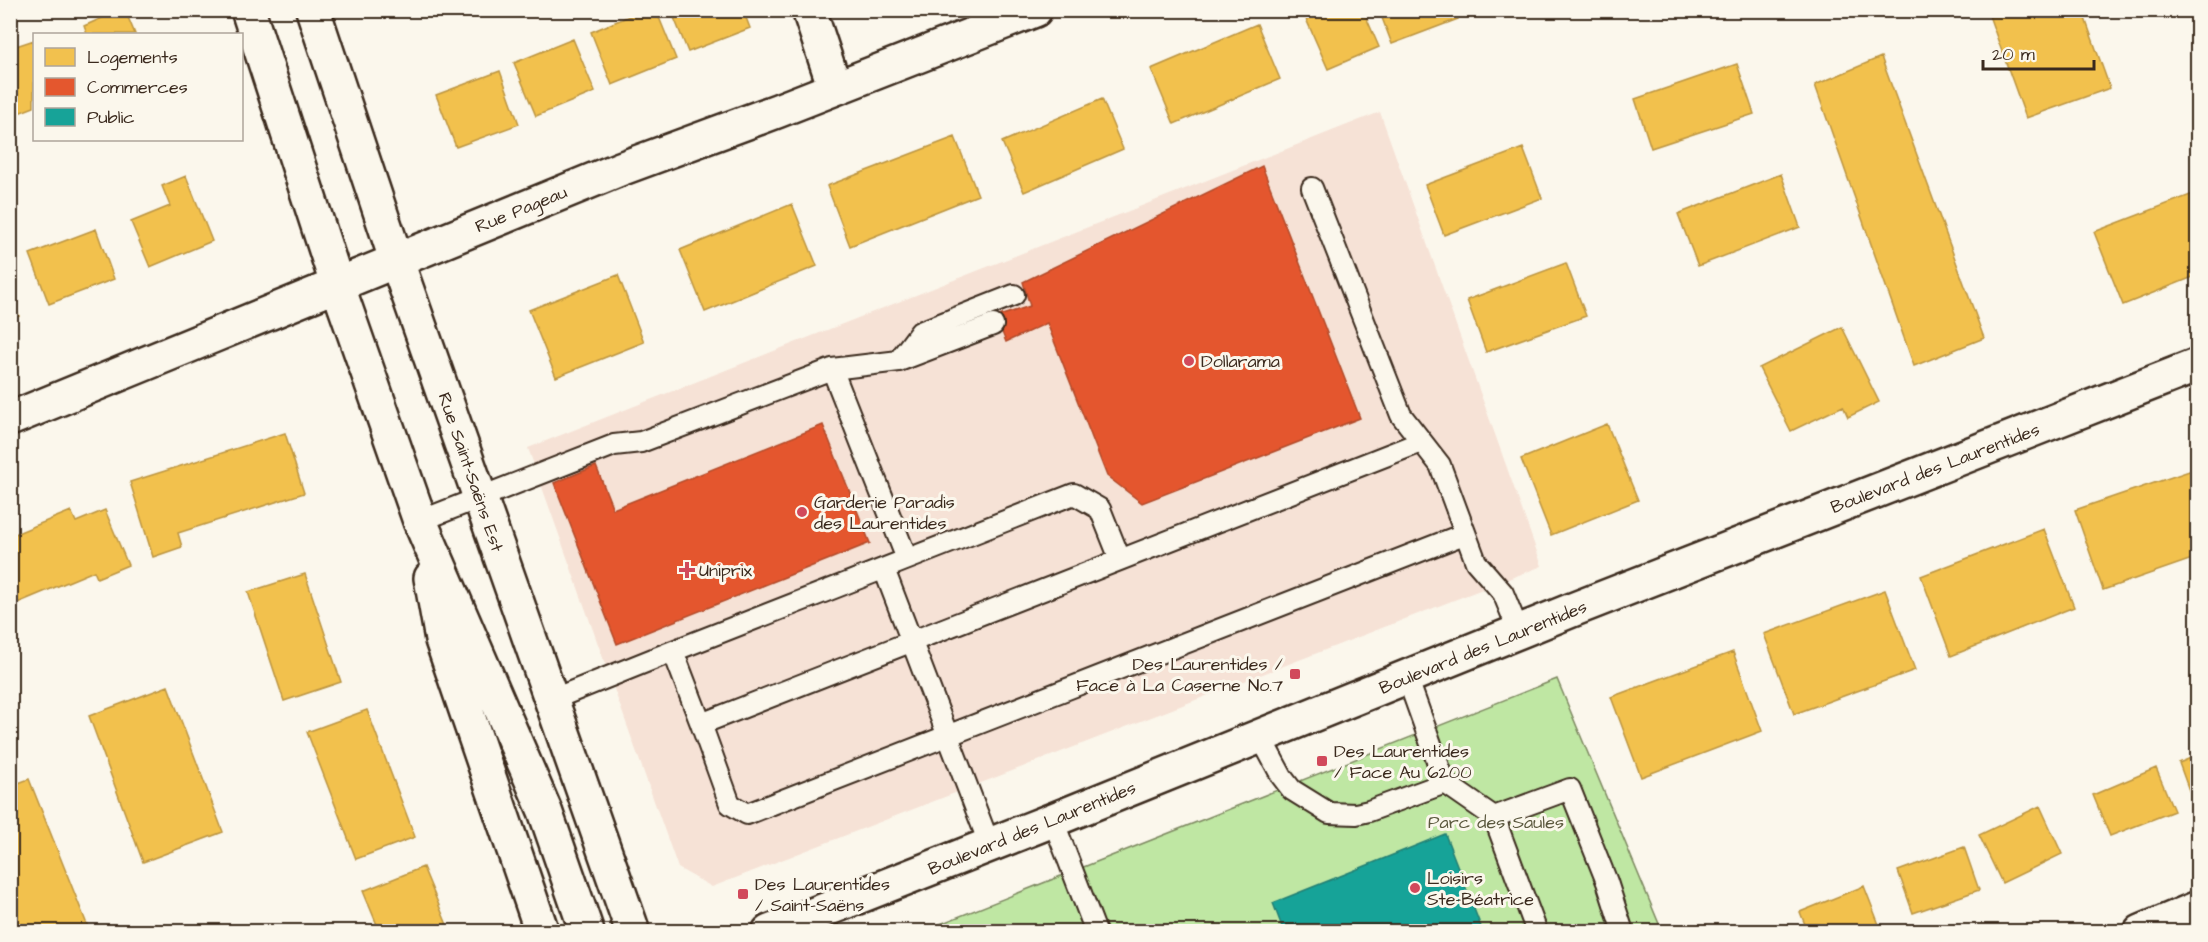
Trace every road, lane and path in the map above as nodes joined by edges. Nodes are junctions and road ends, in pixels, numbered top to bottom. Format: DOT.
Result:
graph roads {
  1 [pos="248,10"];
  2 [pos="313,10"];
  3 [pos="809,10"];
  4 [pos="1035,10"];
  5 [pos="836,88"];
  6 [pos="1312,188"];
  7 [pos="396,259"];
  8 [pos="337,284"];
  9 [pos="1014,295"];
  10 [pos="993,325"];
  11 [pos="898,361"];
  12 [pos="2198,365"];
  13 [pos="832,369"];
  14 [pos="10,419"];
  15 [pos="1421,442"];
  16 [pos="480,498"];
  17 [pos="420,521"];
  18 [pos="1464,534"];
  19 [pos="907,559"];
  20 [pos="1120,559"];
  21 [pos="884,569"];
  22 [pos="1519,632"];
  23 [pos="912,641"];
  24 [pos="673,651"];
  25 [pos="1407,677"];
  26 [pos="551,700"];
  27 [pos="701,724"];
  28 [pos="948,736"];
  29 [pos="1260,736"];
  30 [pos="1445,783"];
  31 [pos="1494,818"];
  32 [pos="1053,820"];
  33 [pos="990,846"];
  34 [pos="2186,919"];
  35 [pos="542,932"];
  36 [pos="587,932"];
  37 [pos="630,932"];
  38 [pos="769,932"];
  39 [pos="1096,932"];
  40 [pos="1537,932"];
  41 [pos="1623,932"];
  42 [pos="2141,932"];
  1 -- 8 [label="main road"];
  2 -- 7 [label="main road, Rue Saint-Saëns Est"];
  3 -- 5 [label="main road"];
  4 -- 5 [label="main road, Rue Pageau"];
  5 -- 7 [label="main road, Rue Pageau"];
  6 -- 15 [label="lane"];
  7 -- 8 [label="main road, Rue Pageau"];
  7 -- 16 [label="main road, Rue Saint-Saëns Est"];
  8 -- 14 [label="main road, Rue Pageau"];
  8 -- 17 [label="main road"];
  9 -- 11 [label="lane"];
  10 -- 11 [label="lane"];
  11 -- 13 [label="lane"];
  12 -- 22 [label="main road, Boulevard des Laurentides"];
  13 -- 16 [label="lane"];
  13 -- 19 [label="lane"];
  15 -- 18 [label="lane"];
  15 -- 20 [label="lane"];
  16 -- 17 [label="lane"];
  16 -- 26 [label="main road, Rue Saint-Saëns Est"];
  17 -- 35 [label="main road"];
  17 -- 36 [label="main road"];
  18 -- 22 [label="lane"];
  18 -- 28 [label="lane"];
  19 -- 20 [label="lane"];
  19 -- 21 [label="lane"];
  20 -- 23 [label="lane"];
  21 -- 23 [label="lane"];
  21 -- 24 [label="lane"];
  22 -- 25 [label="main road, Boulevard des Laurentides"];
  23 -- 27 [label="lane"];
  23 -- 28 [label="lane"];
  24 -- 26 [label="lane"];
  24 -- 27 [label="lane"];
  25 -- 29 [label="main road, Boulevard des Laurentides"];
  25 -- 30 [label="lane"];
  26 -- 37 [label="main road, Rue Saint-Saëns Est"];
  27 -- 28 [label="lane"];
  28 -- 33 [label="lane"];
  29 -- 30 [label="lane"];
  29 -- 32 [label="main road, Boulevard des Laurentides"];
  30 -- 31 [label="lane"];
  31 -- 40 [label="lane"];
  31 -- 41 [label="lane"];
  32 -- 33 [label="main road, Boulevard des Laurentides"];
  32 -- 39 [label="lane"];
  33 -- 38 [label="main road, Boulevard des Laurentides"];
  34 -- 42 [label="main road"];
}
